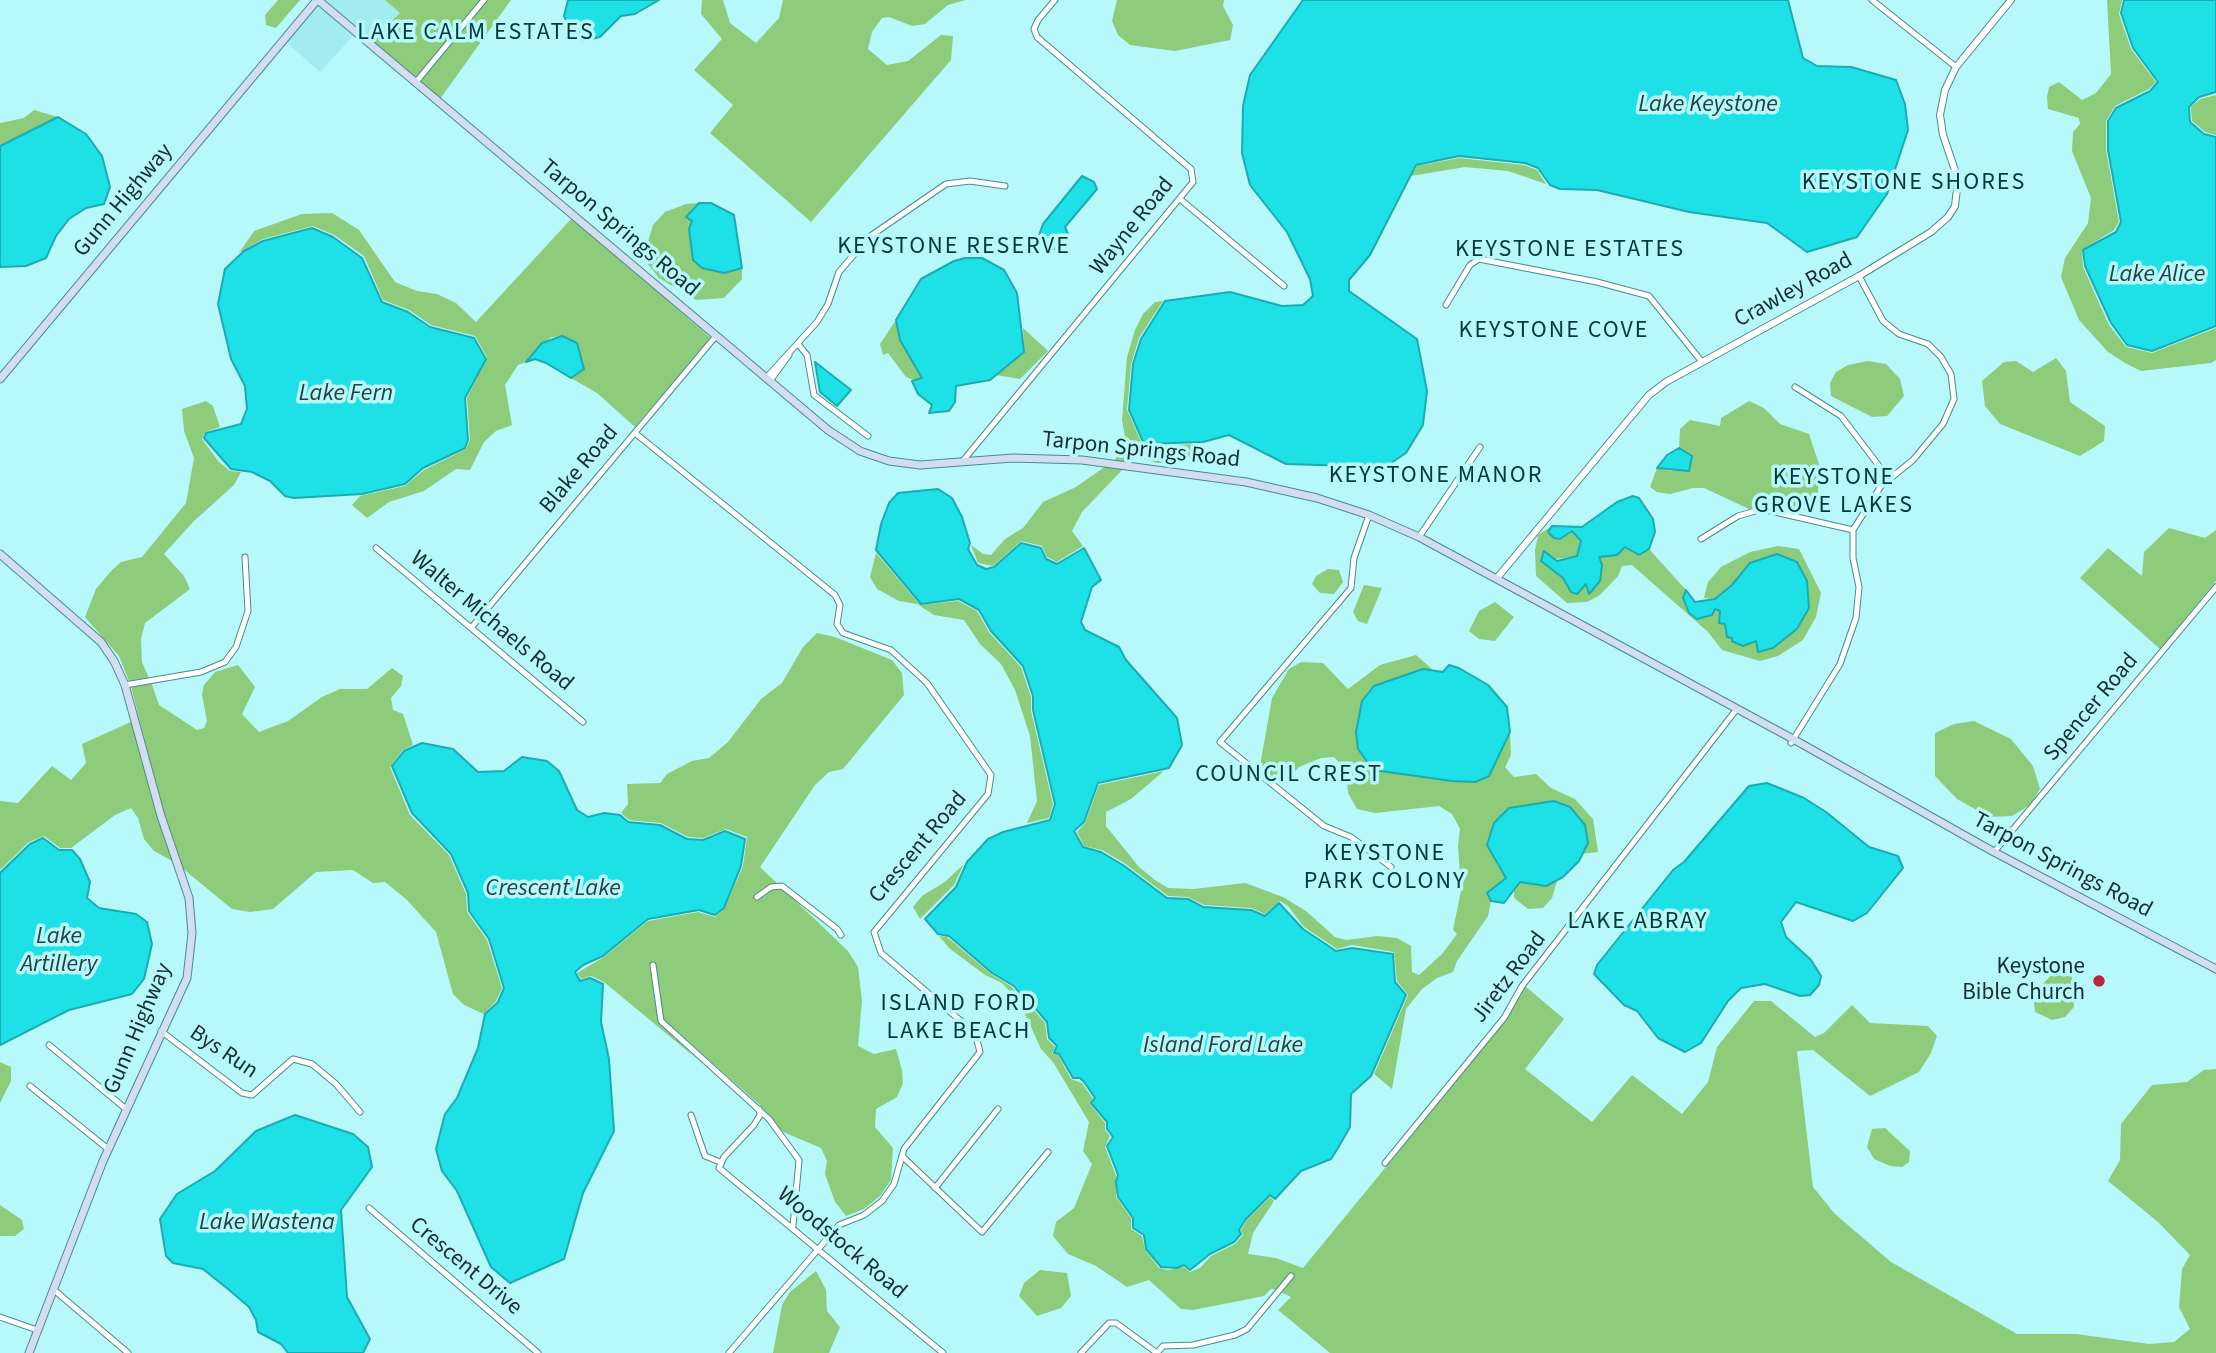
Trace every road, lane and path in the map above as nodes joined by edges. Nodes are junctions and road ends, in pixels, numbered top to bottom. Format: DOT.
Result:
graph roads {
  1 [pos="312,0"];
  2 [pos="318,0"];
  3 [pos="484,0"];
  4 [pos="1055,0"];
  5 [pos="1872,0"];
  6 [pos="2011,0"];
  7 [pos="277,46"];
  8 [pos="1956,67"];
  9 [pos="415,82"];
  10 [pos="1005,186"];
  11 [pos="1180,199"];
  12 [pos="1859,276"];
  13 [pos="1284,286"];
  14 [pos="1446,305"];
  15 [pos="716,336"];
  16 [pos="798,344"];
  17 [pos="1702,362"];
  18 [pos="0,379"];
  19 [pos="768,379"];
  20 [pos="1795,387"];
  21 [pos="635,433"];
  22 [pos="868,436"];
  23 [pos="1480,447"];
  24 [pos="962,462"];
  25 [pos="1889,479"];
  26 [pos="1370,515"];
  27 [pos="1853,530"];
  28 [pos="1419,537"];
  29 [pos="1701,539"];
  30 [pos="376,548"];
  31 [pos="0,554"];
  32 [pos="245,557"];
  33 [pos="1496,578"];
  34 [pos="2216,587"];
  35 [pos="471,628"];
  36 [pos="125,685"];
  37 [pos="1736,710"];
  38 [pos="583,722"];
  39 [pos="1792,741"];
  40 [pos="1994,852"];
  41 [pos="1391,867"];
  42 [pos="757,897"];
  43 [pos="841,936"];
  44 [pos="653,965"];
  45 [pos="2216,969"];
  46 [pos="161,1031"];
  47 [pos="49,1045"];
  48 [pos="30,1086"];
  49 [pos="759,1109"];
  50 [pos="998,1109"];
  51 [pos="127,1110"];
  52 [pos="360,1112"];
  53 [pos="691,1115"];
  54 [pos="108,1149"];
  55 [pos="1048,1152"];
  56 [pos="902,1156"];
  57 [pos="720,1162"];
  58 [pos="1385,1163"];
  59 [pos="935,1188"];
  60 [pos="369,1209"];
  61 [pos="793,1226"];
  62 [pos="819,1247"];
  63 [pos="1291,1276"];
  64 [pos="52,1288"];
  65 [pos="0,1317"];
  66 [pos="37,1330"];
  67 [pos="29,1353"];
  68 [pos="128,1353"];
  69 [pos="538,1353"];
  70 [pos="729,1353"];
  71 [pos="943,1353"];
  72 [pos="1081,1353"];
  1 -- 7 [label="main road, Gunn Highway"];
  2 -- 7 [label="main road, Gunn Highway"];
  2 -- 9 [label="main road, Tarpon Springs Road"];
  3 -- 9 [label="street"];
  4 -- 11 [label="street, Wayne Road"];
  5 -- 8 [label="street"];
  6 -- 8 [label="street, Crawley Road"];
  7 -- 18 [label="main road, Gunn Highway"];
  8 -- 12 [label="street, Crawley Road"];
  9 -- 15 [label="main road, Tarpon Springs Road"];
  10 -- 16 [label="street"];
  11 -- 13 [label="street"];
  11 -- 24 [label="street, Wayne Road"];
  12 -- 17 [label="street, Crawley Road"];
  12 -- 25 [label="street"];
  14 -- 17 [label="street"];
  15 -- 19 [label="main road, Tarpon Springs Road"];
  15 -- 21 [label="street, Blake Road"];
  16 -- 19 [label="street"];
  16 -- 22 [label="street"];
  17 -- 33 [label="street, Crawley Road"];
  19 -- 24 [label="main road, Tarpon Springs Road"];
  20 -- 25 [label="street"];
  21 -- 35 [label="street, Blake Road"];
  21 -- 56 [label="street, Crescent Road"];
  23 -- 28 [label="street"];
  24 -- 26 [label="main road, Tarpon Springs Road"];
  25 -- 27 [label="street"];
  26 -- 28 [label="main road, Tarpon Springs Road"];
  26 -- 41 [label="street"];
  27 -- 29 [label="street"];
  27 -- 39 [label="street"];
  28 -- 33 [label="main road, Tarpon Springs Road"];
  30 -- 35 [label="street, Walter Michaels Road"];
  31 -- 36 [label="main road, Gunn Highway"];
  32 -- 36 [label="street"];
  33 -- 37 [label="main road, Tarpon Springs Road"];
  34 -- 40 [label="street, Spencer Road"];
  35 -- 38 [label="street, Walter Michaels Road"];
  36 -- 46 [label="main road, Gunn Highway"];
  37 -- 39 [label="main road, Tarpon Springs Road"];
  37 -- 58 [label="street, Jiretz Road"];
  39 -- 40 [label="main road, Tarpon Springs Road"];
  40 -- 45 [label="main road, Tarpon Springs Road"];
  42 -- 43 [label="street"];
  44 -- 49 [label="street"];
  46 -- 51 [label="main road, Gunn Highway"];
  46 -- 52 [label="street, Bys Run"];
  47 -- 51 [label="street"];
  48 -- 54 [label="street"];
  49 -- 57 [label="street"];
  49 -- 61 [label="street"];
  50 -- 59 [label="street"];
  51 -- 54 [label="main road, Gunn Highway"];
  53 -- 57 [label="street, Woodstock Road"];
  54 -- 64 [label="main road, Gunn Highway"];
  55 -- 59 [label="street"];
  56 -- 59 [label="street"];
  56 -- 62 [label="street, Crescent Road"];
  57 -- 61 [label="street, Woodstock Road"];
  60 -- 69 [label="street, Crescent Drive"];
  61 -- 62 [label="street, Woodstock Road"];
  62 -- 70 [label="street, Crescent Road"];
  62 -- 71 [label="street, Woodstock Road"];
  63 -- 72 [label="street"];
  64 -- 66 [label="main road, Gunn Highway"];
  64 -- 68 [label="street"];
  65 -- 66 [label="street"];
  66 -- 67 [label="main road, Gunn Highway"];
}
